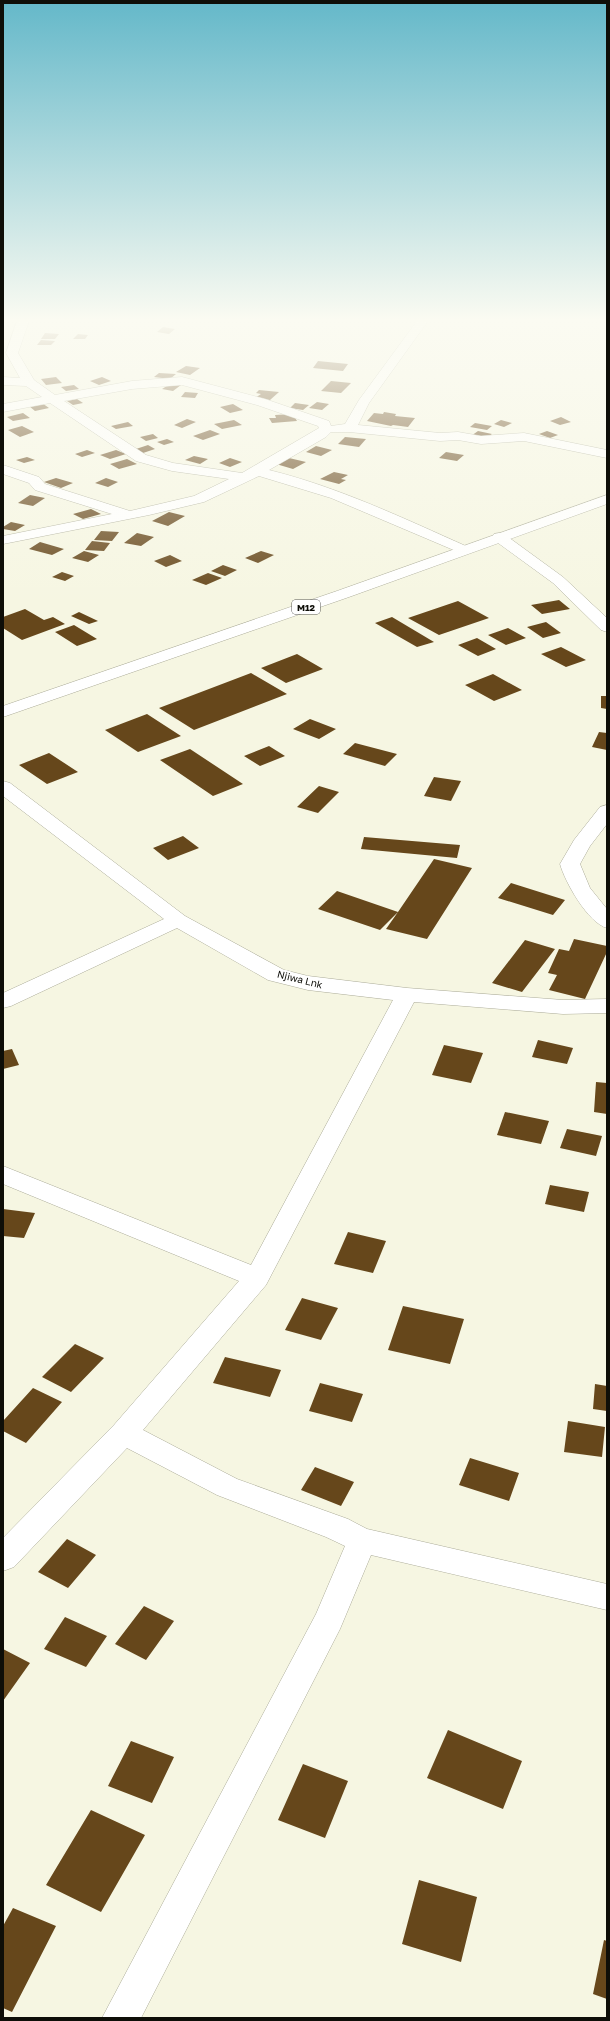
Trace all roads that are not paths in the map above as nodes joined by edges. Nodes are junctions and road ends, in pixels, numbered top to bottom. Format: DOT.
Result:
graph roads {
  1 [pos="77,415"];
  2 [pos="301,415"];
  3 [pos="356,415"];
  4 [pos="349,428"];
  5 [pos="326,429"];
  6 [pos="607,454"];
  7 [pos="3,469"];
  8 [pos="257,470"];
  9 [pos="241,477"];
  10 [pos="607,499"];
  11 [pos="129,515"];
  12 [pos="499,537"];
  13 [pos="3,540"];
  14 [pos="463,550"];
  15 [pos="607,627"];
  16 [pos="3,712"];
  17 [pos="3,788"];
  18 [pos="607,811"];
  19 [pos="178,920"];
  20 [pos="607,922"];
  21 [pos="407,995"];
  22 [pos="3,1001"];
  23 [pos="607,1006"];
  24 [pos="3,1174"];
  25 [pos="257,1278"];
  26 [pos="124,1433"];
  27 [pos="362,1540"];
  28 [pos="3,1558"];
  29 [pos="607,1597"];
  30 [pos="121,2018"];
  1 -- 9 [label="main road"];
  2 -- 5 [label="main road"];
  3 -- 4 [label="main road"];
  4 -- 5 [label="main road"];
  4 -- 6 [label="main road"];
  5 -- 8 [label="main road"];
  7 -- 11 [label="main road"];
  8 -- 9 [label="main road"];
  8 -- 14 [label="main road"];
  9 -- 11 [label="main road"];
  10 -- 12 [label="main road, M12"];
  11 -- 13 [label="main road"];
  12 -- 14 [label="main road, M12"];
  12 -- 15 [label="main road"];
  14 -- 16 [label="main road, M12"];
  17 -- 19 [label="main road, Njiwa Lnk"];
  18 -- 20 [label="main road"];
  19 -- 21 [label="main road, Njiwa Lnk"];
  19 -- 22 [label="main road"];
  21 -- 23 [label="main road, Njiwa Lnk"];
  21 -- 25 [label="main road"];
  24 -- 25 [label="main road"];
  25 -- 26 [label="main road"];
  26 -- 27 [label="main road"];
  26 -- 28 [label="main road"];
  27 -- 29 [label="main road"];
  27 -- 30 [label="main road"];
}
